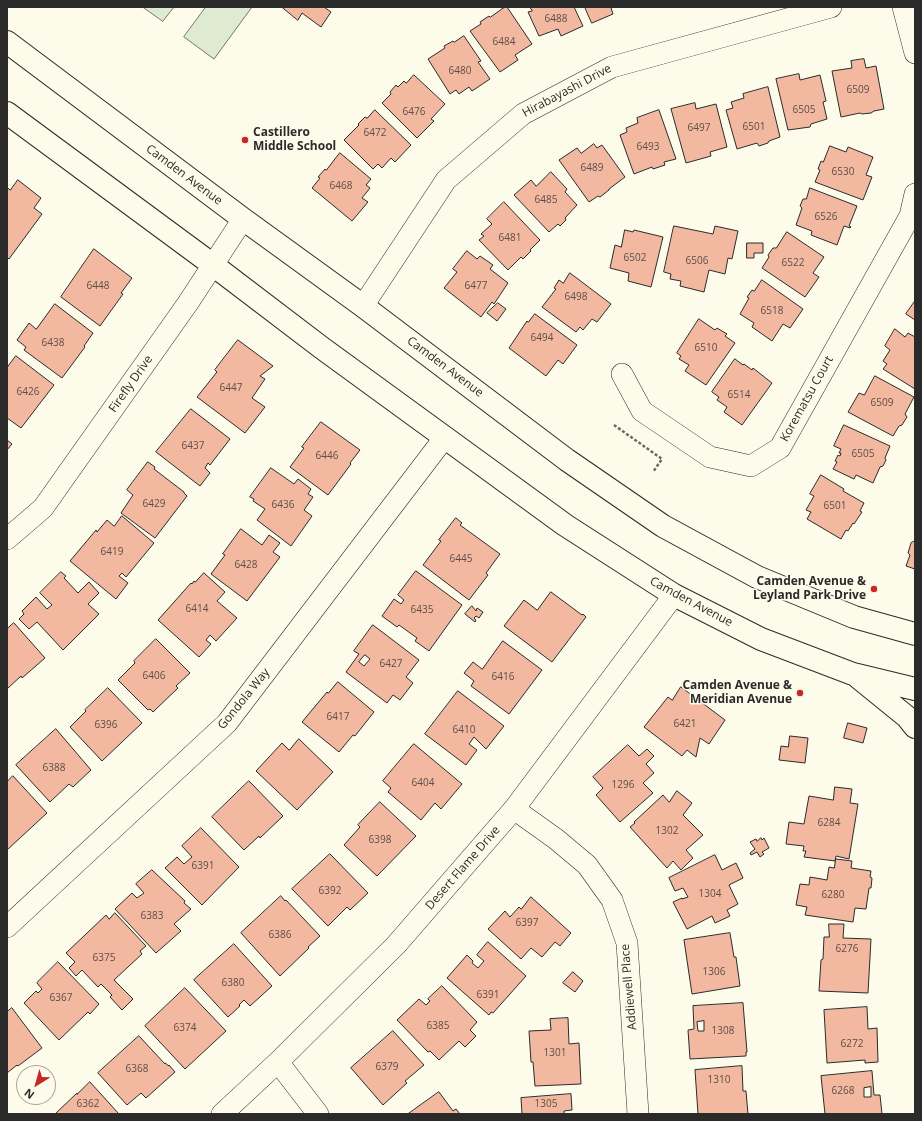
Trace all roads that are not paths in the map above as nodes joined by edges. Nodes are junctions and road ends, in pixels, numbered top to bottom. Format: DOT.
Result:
graph roads {
  1 [pos="832,7"];
  2 [pos="903,7"];
  3 [pos="7,42"];
  4 [pos="915,53"];
  5 [pos="7,113"];
  6 [pos="915,194"];
  7 [pos="242,219"];
  8 [pos="213,265"];
  9 [pos="362,306"];
  10 [pos="622,374"];
  11 [pos="445,437"];
  12 [pos="7,539"];
  13 [pos="674,595"];
  14 [pos="915,634"];
  15 [pos="853,674"];
  16 [pos="915,689"];
  17 [pos="915,727"];
  18 [pos="514,809"];
  19 [pos="7,927"];
  20 [pos="278,1062"];
  21 [pos="222,1114"];
  22 [pos="318,1114"];
  23 [pos="638,1114"];
  1 -- 9 [label="street, Hirabayashi Drive"];
  2 -- 4 [label="street"];
  3 -- 7 [label="main road, Camden Avenue"];
  5 -- 8 [label="main road, Camden Avenue"];
  6 -- 10 [label="street, Korematsu Court"];
  7 -- 8 [label="street, Firefly Drive"];
  7 -- 9 [label="main road, Camden Avenue"];
  8 -- 11 [label="main road, Camden Avenue"];
  8 -- 12 [label="street, Firefly Drive"];
  9 -- 14 [label="main road, Camden Avenue"];
  11 -- 13 [label="main road, Camden Avenue"];
  11 -- 19 [label="street, Gondola Way"];
  13 -- 15 [label="main road, Camden Avenue"];
  13 -- 18 [label="street, Desert Flame Drive"];
  15 -- 16 [label="main road, Camden Avenue"];
  15 -- 17 [label="main road"];
  18 -- 20 [label="street, Desert Flame Drive"];
  18 -- 23 [label="street, Addiewell Place"];
  20 -- 21 [label="street, Desert Flame Drive"];
  20 -- 22 [label="street"];
}
